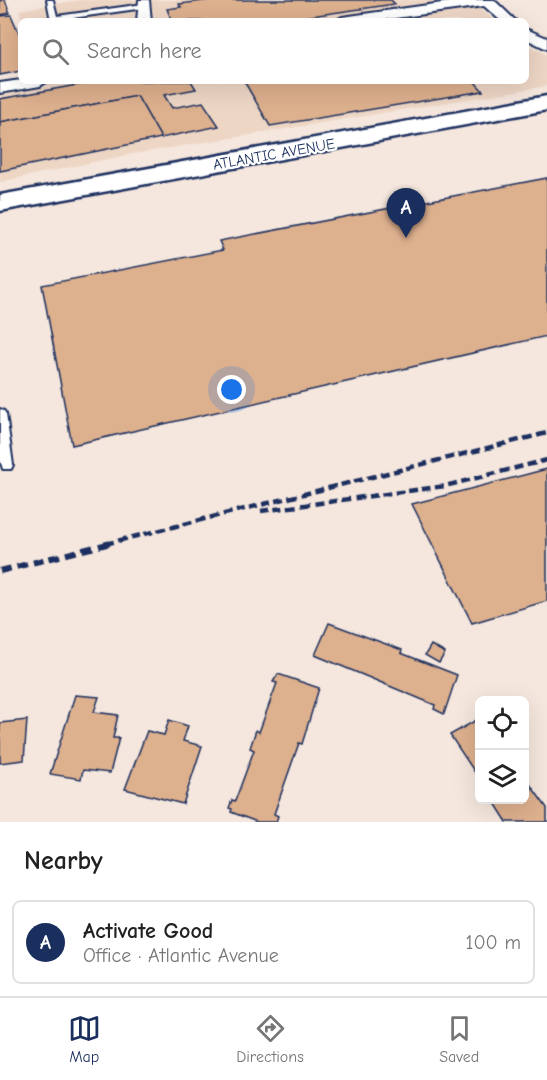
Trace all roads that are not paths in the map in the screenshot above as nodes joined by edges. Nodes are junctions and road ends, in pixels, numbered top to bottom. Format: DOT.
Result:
graph roads {
  1 [pos="50,0"];
  2 [pos="486,1"];
  3 [pos="144,7"];
  4 [pos="110,11"];
  5 [pos="54,18"];
  6 [pos="66,18"];
  7 [pos="110,18"];
  8 [pos="364,18"];
  9 [pos="506,18"];
  10 [pos="529,35"];
  11 [pos="547,44"];
  12 [pos="23,84"];
  13 [pos="0,88"];
  14 [pos="547,103"];
  15 [pos="0,203"];
  16 [pos="0,414"];
  17 [pos="7,465"];
  1 -- 5 [label="lane"];
  2 -- 8 [label="street"];
  2 -- 9 [label="street"];
  3 -- 4 [label="lane"];
  4 -- 6 [label="lane"];
  4 -- 7 [label="lane"];
  10 -- 11 [label="street"];
  12 -- 13 [label="street"];
  14 -- 15 [label="main road, ATLANTIC AVENUE"];
  16 -- 17 [label="lane"];
}
